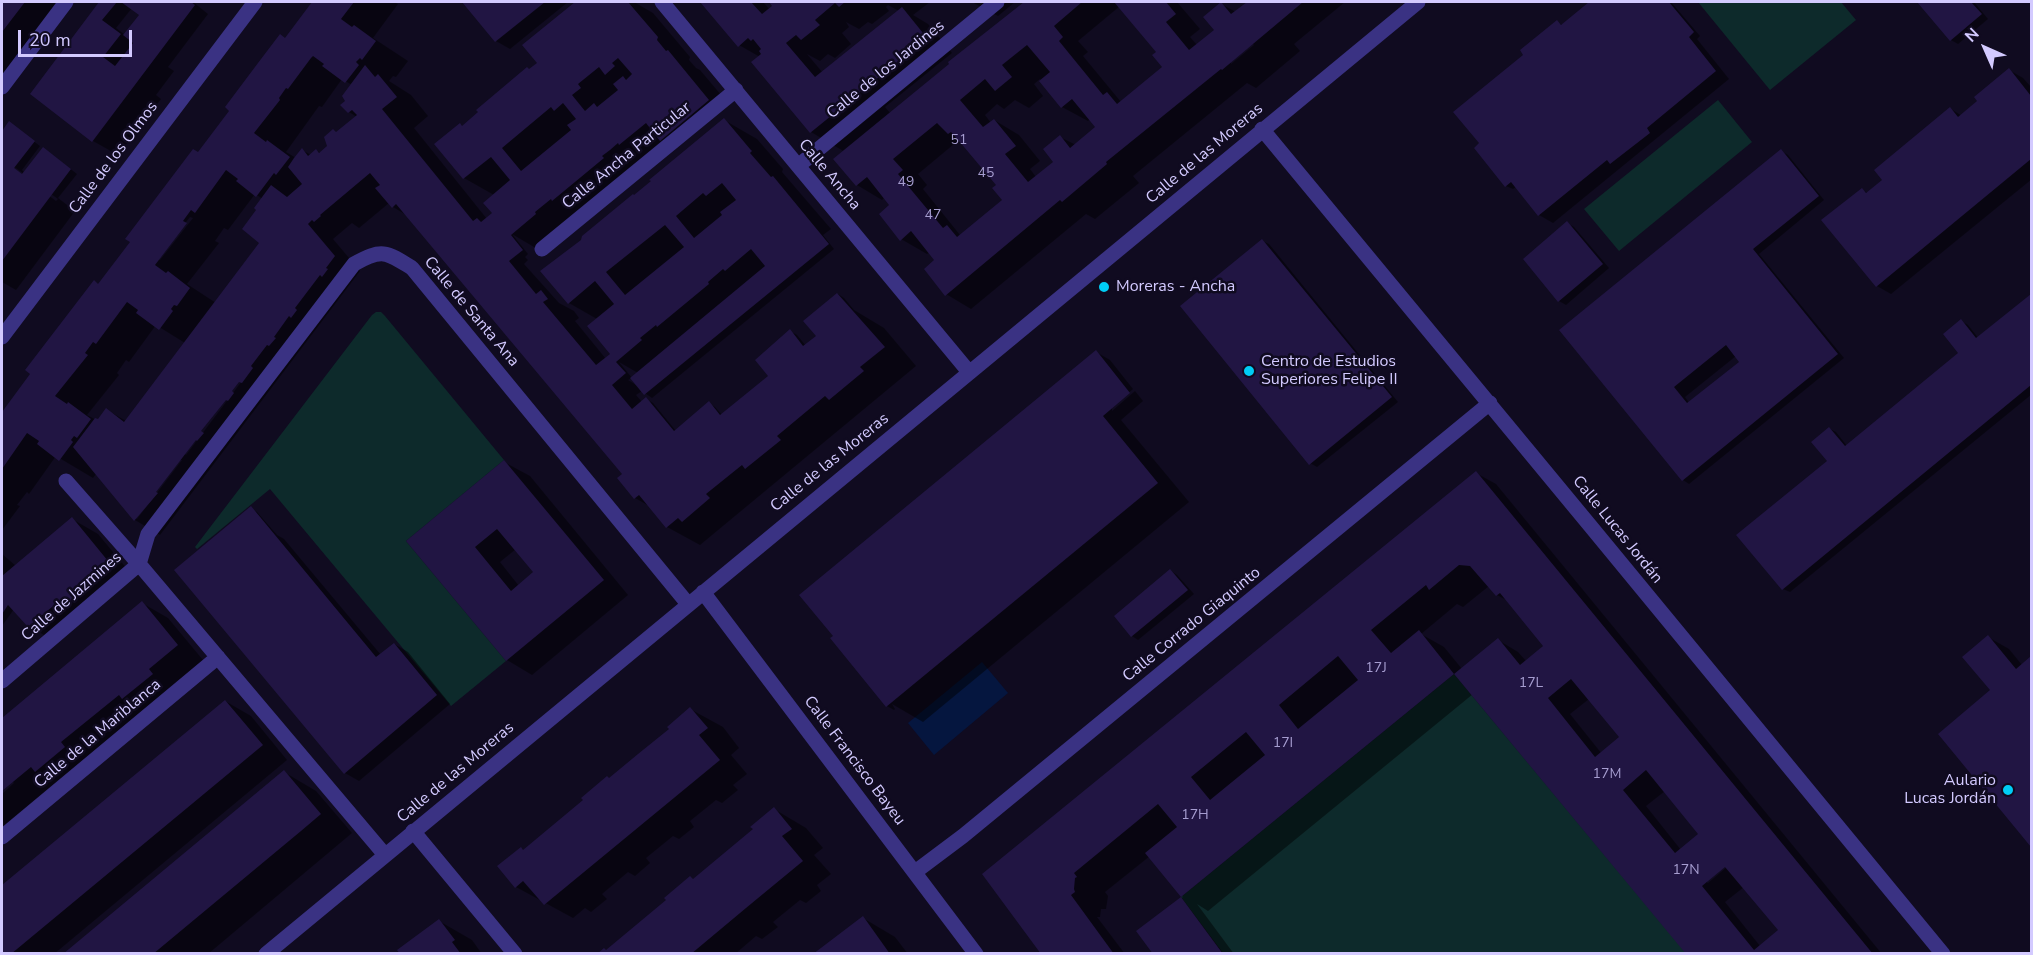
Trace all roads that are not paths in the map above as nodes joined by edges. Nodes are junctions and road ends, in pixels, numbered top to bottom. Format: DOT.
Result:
graph roads {
  1 [pos="66,2"];
  2 [pos="234,2"];
  3 [pos="662,2"];
  4 [pos="998,2"];
  5 [pos="1418,2"];
  6 [pos="251,6"];
  7 [pos="2,87"];
  8 [pos="736,90"];
  9 [pos="1262,129"];
  10 [pos="798,166"];
  11 [pos="542,249"];
  12 [pos="2,337"];
  13 [pos="969,372"];
  14 [pos="1490,403"];
  15 [pos="66,481"];
  16 [pos="139,564"];
  17 [pos="703,592"];
  18 [pos="688,604"];
  19 [pos="218,657"];
  20 [pos="2,681"];
  21 [pos="413,831"];
  22 [pos="2,837"];
  23 [pos="385,855"];
  24 [pos="915,872"];
  25 [pos="266,954"];
  26 [pos="515,954"];
  27 [pos="976,954"];
  28 [pos="1943,954"];
  1 -- 7 [label="street"];
  2 -- 6 [label="street"];
  3 -- 8 [label="street, Calle Ancha"];
  4 -- 10 [label="street, Calle de los Jardines"];
  5 -- 9 [label="street, Calle de las Moreras"];
  6 -- 12 [label="street, Calle de los Olmos"];
  8 -- 10 [label="street, Calle Ancha"];
  8 -- 11 [label="street, Calle Ancha Particular"];
  9 -- 13 [label="street, Calle de las Moreras"];
  9 -- 14 [label="street, Calle Lucas Jordán"];
  10 -- 13 [label="street, Calle Ancha"];
  13 -- 17 [label="street, Calle de las Moreras"];
  14 -- 24 [label="street, Calle Corrado Giaquinto"];
  14 -- 28 [label="street, Calle Lucas Jordán"];
  15 -- 16 [label="street"];
  16 -- 18 [label="street, Calle de Santa Ana"];
  16 -- 19 [label="street"];
  16 -- 20 [label="street, Calle de Jazmines"];
  17 -- 18 [label="street, Calle de las Moreras"];
  17 -- 24 [label="street, Calle Francisco Bayeu"];
  18 -- 21 [label="street, Calle de las Moreras"];
  19 -- 22 [label="street, Calle de la Mariblanca"];
  19 -- 23 [label="street"];
  21 -- 23 [label="street, Calle de las Moreras"];
  21 -- 26 [label="street"];
  23 -- 25 [label="street, Calle de las Moreras"];
  24 -- 27 [label="street, Calle Francisco Bayeu"];
}
